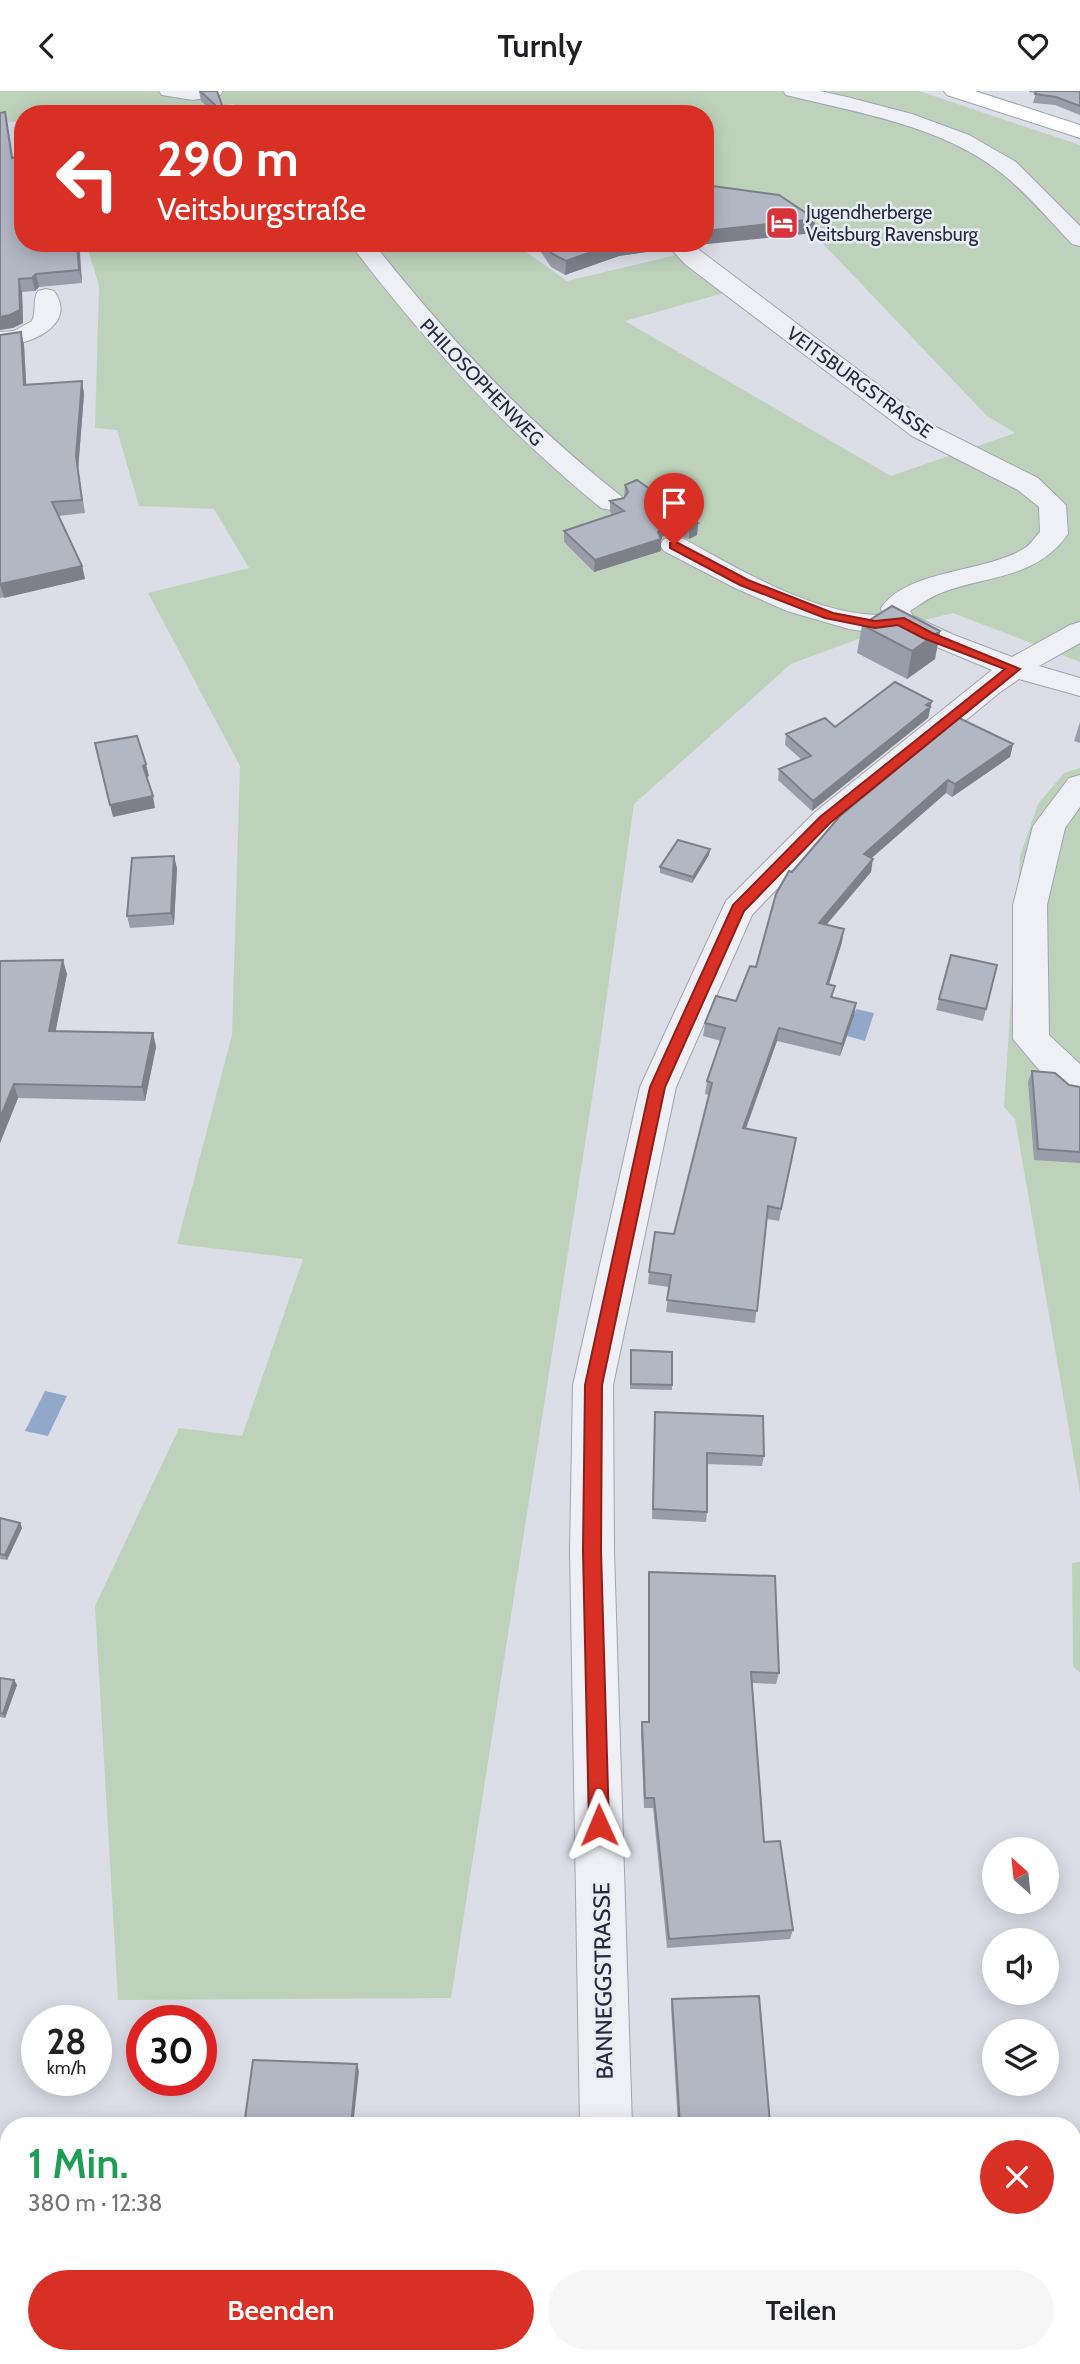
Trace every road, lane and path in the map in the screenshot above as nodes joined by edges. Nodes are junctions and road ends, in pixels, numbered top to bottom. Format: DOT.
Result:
graph roads {
  1 [pos="169,91"];
  2 [pos="793,91"];
  3 [pos="954,91"];
  4 [pos="203,93"];
  5 [pos="184,105"];
  6 [pos="1080,132"];
  7 [pos="1080,239"];
  8 [pos="368,252"];
  9 [pos="686,252"];
  10 [pos="46,296"];
  11 [pos="0,339"];
  12 [pos="611,502"];
  13 [pos="674,545"];
  14 [pos="900,621"];
  15 [pos="1080,631"];
  16 [pos="1014,669"];
  17 [pos="1080,687"];
  18 [pos="1080,785"];
  19 [pos="1080,1084"];
  20 [pos="606,2117"];
  1 -- 4 [label="street"];
  2 -- 7 [label="street"];
  3 -- 6 [label="main road"];
  4 -- 5 [label="street"];
  8 -- 12 [label="street, PHILOSOPHENWEG"];
  9 -- 14 [label="street, VEITSBURGSTRASSE"];
  10 -- 11 [label="street"];
  13 -- 14 [label="street"];
  14 -- 16 [label="street"];
  15 -- 16 [label="street"];
  16 -- 17 [label="street"];
  16 -- 20 [label="street, BANNEGGSTRASSE"];
  18 -- 19 [label="street"];
}
